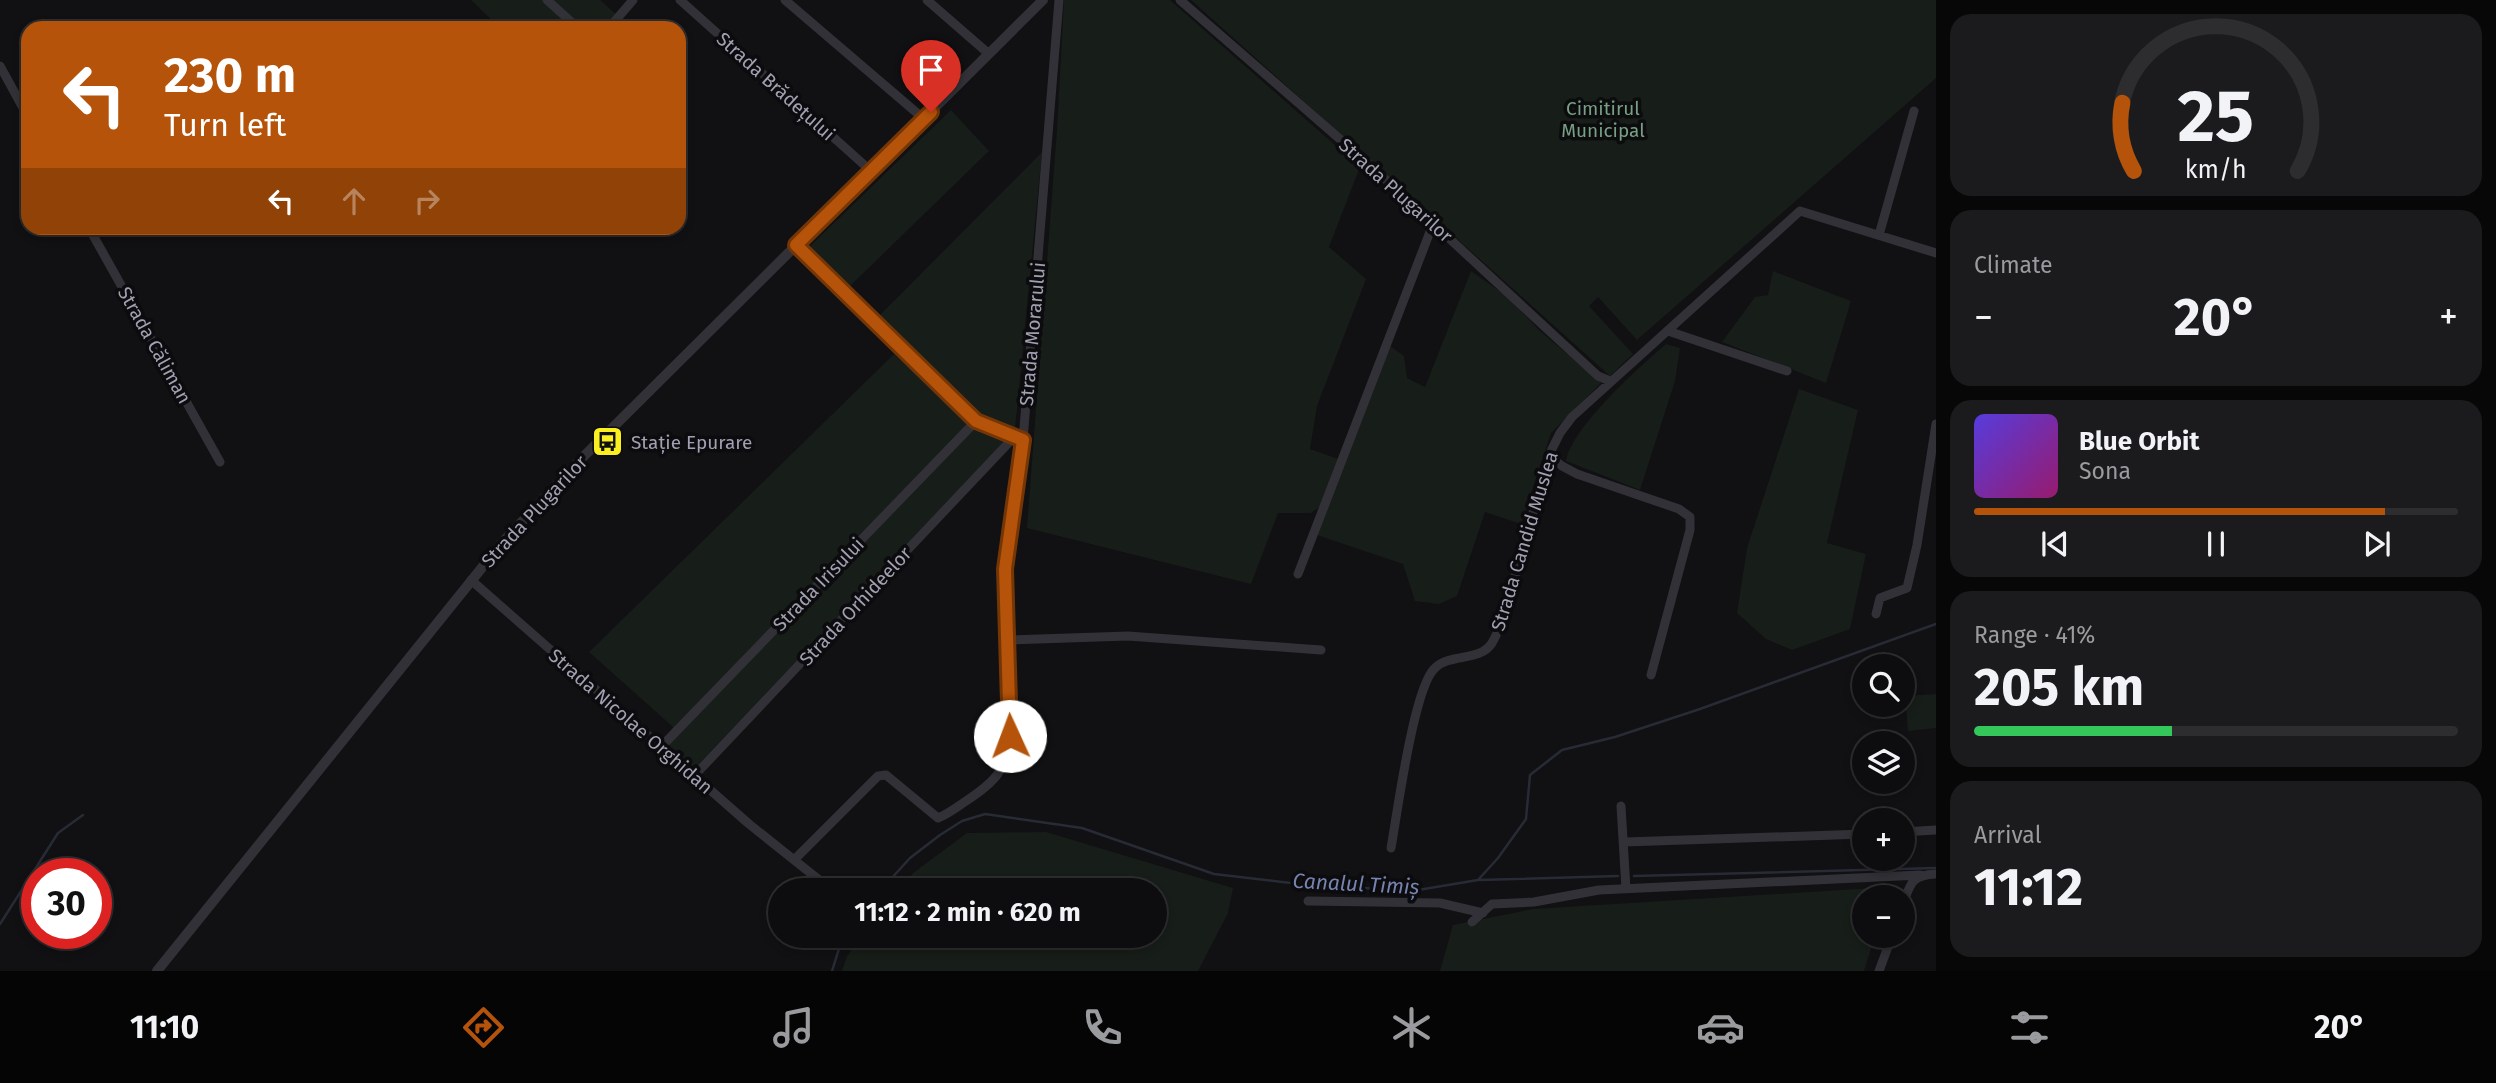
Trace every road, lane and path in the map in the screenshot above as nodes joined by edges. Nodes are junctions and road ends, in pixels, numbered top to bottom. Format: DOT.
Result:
graph roads {
  1 [pos="547,0"];
  2 [pos="633,0"];
  3 [pos="680,0"];
  4 [pos="785,0"];
  5 [pos="928,0"];
  6 [pos="1043,0"];
  7 [pos="1059,0"];
  8 [pos="1180,0"];
  9 [pos="570,21"];
  10 [pos="615,21"];
  11 [pos="989,54"];
  12 [pos="0,66"];
  13 [pos="21,104"];
  14 [pos="1914,111"];
  15 [pos="925,119"];
  16 [pos="871,171"];
  17 [pos="1433,224"];
  18 [pos="93,235"];
  19 [pos="1879,235"];
  20 [pos="796,245"];
  21 [pos="1936,253"];
  22 [pos="1668,331"];
  23 [pos="1787,371"];
  24 [pos="1610,381"];
  25 [pos="976,421"];
  26 [pos="1936,424"];
  27 [pos="1019,438"];
  28 [pos="1549,456"];
  29 [pos="220,462"];
  30 [pos="1298,574"];
  31 [pos="471,580"];
  32 [pos="1876,614"];
  33 [pos="1007,640"];
  34 [pos="1321,650"];
  35 [pos="1650,675"];
  36 [pos="661,747"];
  37 [pos="694,776"];
  38 [pos="1621,806"];
  39 [pos="1936,830"];
  40 [pos="1915,831"];
  41 [pos="1852,834"];
  42 [pos="1625,842"];
  43 [pos="1391,848"];
  44 [pos="795,859"];
  45 [pos="1936,874"];
  46 [pos="1920,875"];
  47 [pos="817,878"];
  48 [pos="1911,885"];
  49 [pos="1626,889"];
  50 [pos="1308,901"];
  51 [pos="1483,913"];
  52 [pos="1472,922"];
  53 [pos="1888,948"];
  54 [pos="157,971"];
  55 [pos="1879,971"];
  1 -- 9 [label="street"];
  2 -- 10 [label="street"];
  3 -- 16 [label="street, Strada Brădețului"];
  4 -- 15 [label="street"];
  5 -- 11 [label="street"];
  6 -- 11 [label="street, Strada Plugarilor"];
  7 -- 27 [label="street, Strada Morarului"];
  8 -- 17 [label="street, Strada Plugarilor"];
  11 -- 15 [label="street, Strada Plugarilor"];
  12 -- 13 [label="street"];
  14 -- 19 [label="street"];
  15 -- 16 [label="street, Strada Plugarilor"];
  16 -- 20 [label="street, Strada Plugarilor"];
  17 -- 24 [label="street, Strada Plugarilor"];
  17 -- 30 [label="street"];
  18 -- 29 [label="street, Strada Căliman"];
  19 -- 21 [label="street"];
  19 -- 22 [label="street, Strada Candid Muslea"];
  20 -- 25 [label="street"];
  20 -- 31 [label="street, Strada Plugarilor"];
  22 -- 23 [label="street"];
  22 -- 24 [label="street, Strada Candid Muslea"];
  24 -- 28 [label="street, Strada Candid Muslea"];
  25 -- 27 [label="street"];
  25 -- 36 [label="street, Strada Irisului"];
  26 -- 32 [label="street"];
  27 -- 33 [label="street, Strada Morarului"];
  27 -- 37 [label="street, Strada Orhideelor"];
  28 -- 35 [label="street"];
  28 -- 43 [label="street, Strada Candid Muslea"];
  31 -- 36 [label="street, Strada Nicolae Orghidan"];
  31 -- 54 [label="street, Strada Plugarilor"];
  33 -- 34 [label="street"];
  33 -- 44 [label="street, Strada Morarului"];
  36 -- 37 [label="street, Strada Nicolae Orghidan"];
  37 -- 44 [label="street, Strada Nicolae Orghidan"];
  38 -- 42 [label="street"];
  39 -- 40 [label="street"];
  41 -- 42 [label="street"];
  42 -- 49 [label="street"];
  44 -- 47 [label="street, Strada Nicolae Orghidan"];
  45 -- 46 [label="street"];
  46 -- 48 [label="street"];
  46 -- 49 [label="street"];
  49 -- 51 [label="street"];
  50 -- 51 [label="street"];
  51 -- 52 [label="street"];
  53 -- 55 [label="street"];
}
